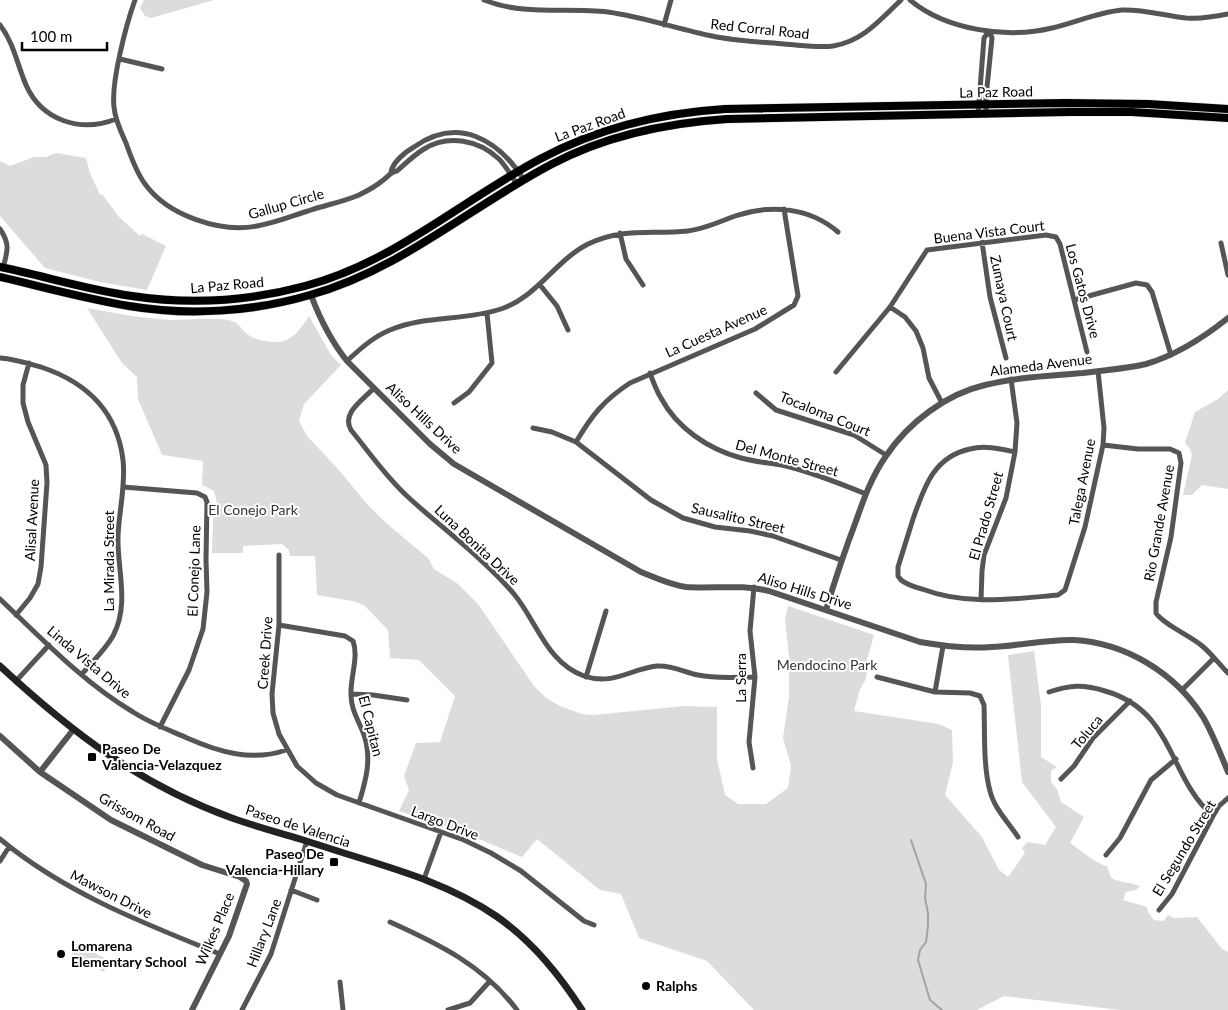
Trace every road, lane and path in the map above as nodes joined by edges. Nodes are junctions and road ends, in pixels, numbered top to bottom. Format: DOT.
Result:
graph roads {
  1 [pos="135,0"];
  2 [pos="484,0"];
  3 [pos="671,0"];
  4 [pos="901,0"];
  5 [pos="910,0"];
  6 [pos="1228,14"];
  7 [pos="0,25"];
  8 [pos="664,25"];
  9 [pos="989,30"];
  10 [pos="120,59"];
  11 [pos="162,69"];
  12 [pos="982,105"];
  13 [pos="1228,109"];
  14 [pos="982,115"];
  15 [pos="1228,118"];
  16 [pos="116,119"];
  17 [pos="519,171"];
  18 [pos="391,172"];
  19 [pos="511,176"];
  20 [pos="524,180"];
  21 [pos="517,184"];
  22 [pos="784,209"];
  23 [pos="0,229"];
  24 [pos="838,232"];
  25 [pos="620,233"];
  26 [pos="1056,237"];
  27 [pos="982,242"];
  28 [pos="1221,243"];
  29 [pos="2,267"];
  30 [pos="1228,275"];
  31 [pos="0,277"];
  32 [pos="540,285"];
  33 [pos="643,285"];
  34 [pos="307,286"];
  35 [pos="311,295"];
  36 [pos="1074,300"];
  37 [pos="890,307"];
  38 [pos="487,313"];
  39 [pos="1228,318"];
  40 [pos="568,330"];
  41 [pos="1087,352"];
  42 [pos="1171,355"];
  43 [pos="0,358"];
  44 [pos="1006,358"];
  45 [pos="347,361"];
  46 [pos="29,363"];
  47 [pos="1098,371"];
  48 [pos="836,372"];
  49 [pos="650,373"];
  50 [pos="1011,379"];
  51 [pos="374,388"];
  52 [pos="756,393"];
  53 [pos="454,403"];
  54 [pos="942,403"];
  55 [pos="533,428"];
  56 [pos="576,442"];
  57 [pos="1103,445"];
  58 [pos="1015,452"];
  59 [pos="886,455"];
  60 [pos="123,487"];
  61 [pos="866,494"];
  62 [pos="279,555"];
  63 [pos="841,560"];
  64 [pos="754,587"];
  65 [pos="0,599"];
  66 [pos="981,600"];
  67 [pos="826,610"];
  68 [pos="606,612"];
  69 [pos="16,615"];
  70 [pos="279,625"];
  71 [pos="49,645"];
  72 [pos="943,646"];
  73 [pos="1214,658"];
  74 [pos="0,666"];
  75 [pos="1228,673"];
  76 [pos="82,674"];
  77 [pos="586,676"];
  78 [pos="755,677"];
  79 [pos="877,677"];
  80 [pos="16,681"];
  81 [pos="1182,690"];
  82 [pos="935,692"];
  83 [pos="1049,692"];
  84 [pos="351,694"];
  85 [pos="407,700"];
  86 [pos="1130,701"];
  87 [pos="160,727"];
  88 [pos="73,730"];
  89 [pos="0,736"];
  90 [pos="286,750"];
  91 [pos="1176,759"];
  92 [pos="754,768"];
  93 [pos="40,772"];
  94 [pos="1228,772"];
  95 [pos="1061,779"];
  96 [pos="1228,798"];
  97 [pos="359,803"];
  98 [pos="1213,816"];
  99 [pos="441,832"];
  100 [pos="1018,837"];
  101 [pos="0,839"];
  102 [pos="307,841"];
  103 [pos="9,847"];
  104 [pos="1106,855"];
  105 [pos="0,861"];
  106 [pos="424,879"];
  107 [pos="247,884"];
  108 [pos="291,890"];
  109 [pos="317,900"];
  110 [pos="1159,910"];
  111 [pos="390,922"];
  112 [pos="594,925"];
  113 [pos="220,954"];
  114 [pos="490,981"];
  115 [pos="340,982"];
  116 [pos="192,1010"];
  117 [pos="242,1010"];
  118 [pos="343,1010"];
  119 [pos="448,1010"];
  120 [pos="517,1010"];
  121 [pos="582,1010"];
  1 -- 10 [label="street, Gallup Circle"];
  2 -- 8 [label="street, Red Corral Road"];
  3 -- 8 [label="street"];
  4 -- 8 [label="street, Red Corral Road"];
  5 -- 9 [label="street"];
  6 -- 9 [label="street"];
  7 -- 16 [label="street"];
  9 -- 12 [label="street"];
  10 -- 11 [label="street"];
  10 -- 16 [label="street, Gallup Circle"];
  12 -- 13 [label="main road, La Paz Road"];
  12 -- 14 [label="street"];
  12 -- 17 [label="main road, La Paz Road"];
  14 -- 15 [label="main road, La Paz Road"];
  14 -- 20 [label="main road, La Paz Road"];
  16 -- 18 [label="street, Gallup Circle"];
  17 -- 18 [label="street, Gallup Circle"];
  17 -- 19 [label="main road, La Paz Road"];
  17 -- 20 [label="street, Gallup Circle"];
  18 -- 19 [label="street, Gallup Circle"];
  19 -- 21 [label="street, Gallup Circle"];
  19 -- 34 [label="main road, La Paz Road"];
  20 -- 21 [label="main road, La Paz Road"];
  21 -- 35 [label="main road, La Paz Road"];
  22 -- 24 [label="street"];
  22 -- 25 [label="street"];
  22 -- 49 [label="street, La Cuesta Avenue"];
  23 -- 29 [label="street"];
  25 -- 32 [label="street"];
  25 -- 33 [label="street"];
  26 -- 27 [label="street, Buena Vista Court"];
  26 -- 36 [label="street, Los Gatos Drive"];
  27 -- 37 [label="street, Buena Vista Court"];
  27 -- 44 [label="street, Zumaya Court"];
  28 -- 30 [label="street"];
  29 -- 34 [label="main road, La Paz Road"];
  31 -- 35 [label="main road, La Paz Road"];
  32 -- 38 [label="street"];
  32 -- 40 [label="street"];
  34 -- 35 [label="street, Aliso Hills Drive"];
  35 -- 45 [label="street, Aliso Hills Drive"];
  36 -- 41 [label="street, Los Gatos Drive"];
  36 -- 42 [label="street"];
  37 -- 48 [label="street, Buena Vista Court"];
  37 -- 54 [label="street"];
  38 -- 45 [label="street"];
  38 -- 53 [label="street"];
  39 -- 42 [label="street, Alameda Avenue"];
  42 -- 47 [label="street, Alameda Avenue"];
  43 -- 46 [label="street, La Mirada Street"];
  45 -- 51 [label="street, Aliso Hills Drive"];
  46 -- 60 [label="street, La Mirada Street"];
  46 -- 69 [label="street, Alisal Avenue"];
  47 -- 50 [label="street, Alameda Avenue"];
  47 -- 57 [label="street, Talega Avenue"];
  49 -- 56 [label="street, La Cuesta Avenue"];
  49 -- 61 [label="street, Del Monte Street"];
  50 -- 54 [label="street, Alameda Avenue"];
  50 -- 58 [label="street, El Prado Street"];
  51 -- 64 [label="street, Aliso Hills Drive"];
  51 -- 77 [label="street, Luna Bonita Drive"];
  52 -- 59 [label="street, Tocaloma Court"];
  54 -- 59 [label="street, Alameda Avenue"];
  55 -- 56 [label="street, Sausalito Street"];
  56 -- 63 [label="street, Sausalito Street"];
  57 -- 66 [label="street, Talega Avenue"];
  57 -- 73 [label="street, Rio Grande Avenue"];
  58 -- 66 [label="street, El Prado Street"];
  58 -- 66 [label="street"];
  59 -- 61 [label="street, Alameda Avenue"];
  60 -- 76 [label="street, La Mirada Street"];
  60 -- 87 [label="street, El Conejo Lane"];
  61 -- 63 [label="street, Alameda Avenue"];
  62 -- 70 [label="street, Creek Drive"];
  63 -- 67 [label="street, Alameda Avenue"];
  64 -- 67 [label="street, Aliso Hills Drive"];
  64 -- 78 [label="street, La Serra"];
  65 -- 69 [label="street, Linda Vista Drive"];
  67 -- 72 [label="street, Aliso Hills Drive"];
  68 -- 77 [label="street"];
  69 -- 71 [label="street, Linda Vista Drive"];
  70 -- 84 [label="street, El Capitan"];
  70 -- 90 [label="street, Creek Drive"];
  71 -- 76 [label="street, Linda Vista Drive"];
  71 -- 80 [label="street"];
  72 -- 81 [label="street, Aliso Hills Drive"];
  72 -- 82 [label="street"];
  73 -- 75 [label="street"];
  73 -- 81 [label="street"];
  74 -- 80 [label="main road, Paseo de Valencia"];
  76 -- 87 [label="street, Linda Vista Drive"];
  77 -- 78 [label="street, Luna Bonita Drive"];
  78 -- 92 [label="street, La Serra"];
  79 -- 82 [label="street"];
  80 -- 88 [label="main road, Paseo de Valencia"];
  81 -- 94 [label="street, Aliso Hills Drive"];
  82 -- 100 [label="street"];
  83 -- 86 [label="street"];
  84 -- 85 [label="street"];
  84 -- 97 [label="street, El Capitan"];
  86 -- 91 [label="street"];
  86 -- 95 [label="street, Toluca"];
  87 -- 90 [label="street, Linda Vista Drive"];
  88 -- 93 [label="street"];
  88 -- 102 [label="main road, Paseo de Valencia"];
  89 -- 93 [label="street, Grissom Road"];
  90 -- 97 [label="street, Largo Drive"];
  91 -- 98 [label="street"];
  91 -- 104 [label="street"];
  93 -- 107 [label="street, Grissom Road"];
  96 -- 98 [label="street, El Segundo Street"];
  97 -- 99 [label="street, Largo Drive"];
  98 -- 110 [label="street, El Segundo Street"];
  99 -- 106 [label="street"];
  99 -- 112 [label="street, Largo Drive"];
  101 -- 103 [label="street, Mawson Drive"];
  102 -- 106 [label="main road, Paseo de Valencia"];
  102 -- 108 [label="street, Hillary Lane"];
  103 -- 105 [label="street"];
  103 -- 113 [label="street, Mawson Drive"];
  106 -- 121 [label="main road, Paseo de Valencia"];
  107 -- 113 [label="street, Wilkes Place"];
  108 -- 109 [label="street, Hillary Lane"];
  108 -- 117 [label="street, Hillary Lane"];
  111 -- 114 [label="street"];
  113 -- 116 [label="street, Wilkes Place"];
  114 -- 119 [label="street"];
  114 -- 120 [label="street"];
  115 -- 118 [label="street"];
}
